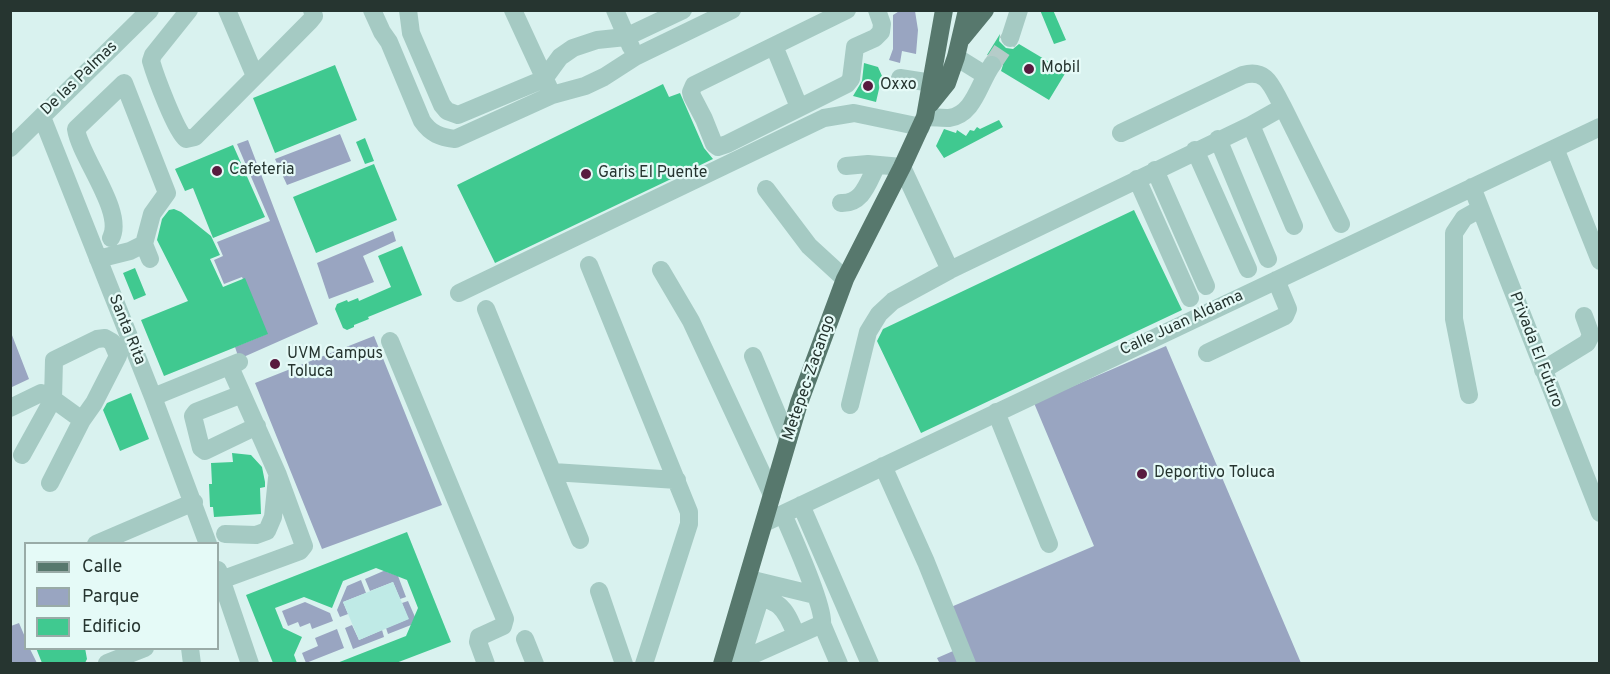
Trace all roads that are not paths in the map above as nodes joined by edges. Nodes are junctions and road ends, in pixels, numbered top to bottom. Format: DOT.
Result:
graph roads {
  1 [pos="150,10"];
  2 [pos="189,10"];
  3 [pos="227,10"];
  4 [pos="312,10"];
  5 [pos="372,10"];
  6 [pos="408,10"];
  7 [pos="513,10"];
  8 [pos="615,10"];
  9 [pos="683,10"];
  10 [pos="732,10"];
  11 [pos="848,10"];
  12 [pos="877,10"];
  13 [pos="933,10"];
  14 [pos="944,10"];
  15 [pos="966,10"];
  16 [pos="985,10"];
  17 [pos="1019,10"];
  18 [pos="411,33"];
  19 [pos="626,37"];
  20 [pos="1010,38"];
  21 [pos="961,39"];
  22 [pos="939,40"];
  23 [pos="390,42"];
  24 [pos="774,46"];
  25 [pos="635,57"];
  26 [pos="956,57"];
  27 [pos="101,59"];
  28 [pos="255,76"];
  29 [pos="899,80"];
  30 [pos="932,83"];
  31 [pos="548,87"];
  32 [pos="840,88"];
  33 [pos="116,89"];
  34 [pos="799,107"];
  35 [pos="1283,107"];
  36 [pos="850,113"];
  37 [pos="42,117"];
  38 [pos="925,117"];
  39 [pos="1251,124"];
  40 [pos="1599,127"];
  41 [pos="1121,133"];
  42 [pos="1218,139"];
  43 [pos="10,148"];
  44 [pos="1555,148"];
  45 [pos="1195,150"];
  46 [pos="877,165"];
  47 [pos="846,166"];
  48 [pos="902,167"];
  49 [pos="1155,170"];
  50 [pos="1137,179"];
  51 [pos="1472,187"];
  52 [pos="766,189"];
  53 [pos="841,203"];
  54 [pos="1480,209"];
  55 [pos="114,220"];
  56 [pos="1341,224"];
  57 [pos="1294,226"];
  58 [pos="111,238"];
  59 [pos="141,251"];
  60 [pos="98,259"];
  61 [pos="1268,259"];
  62 [pos="1599,261"];
  63 [pos="589,265"];
  64 [pos="1248,268"];
  65 [pos="661,270"];
  66 [pos="950,270"];
  67 [pos="845,279"];
  68 [pos="1276,280"];
  69 [pos="1206,286"];
  70 [pos="459,293"];
  71 [pos="1190,298"];
  72 [pos="486,309"];
  73 [pos="1584,316"];
  74 [pos="121,339"];
  75 [pos="390,341"];
  76 [pos="1207,353"];
  77 [pos="753,356"];
  78 [pos="1543,370"];
  79 [pos="242,394"];
  80 [pos="1469,395"];
  81 [pos="153,397"];
  82 [pos="53,399"];
  83 [pos="850,405"];
  84 [pos="10,408"];
  85 [pos="996,412"];
  86 [pos="82,420"];
  87 [pos="257,426"];
  88 [pos="788,440"];
  89 [pos="22,455"];
  90 [pos="883,466"];
  91 [pos="553,472"];
  92 [pos="278,475"];
  93 [pos="677,480"];
  94 [pos="50,483"];
  95 [pos="772,495"];
  96 [pos="194,502"];
  97 [pos="801,505"];
  98 [pos="1599,513"];
  99 [pos="783,514"];
  100 [pos="764,523"];
  101 [pos="268,528"];
  102 [pos="225,534"];
  103 [pos="300,534"];
  104 [pos="580,540"];
  105 [pos="98,542"];
  106 [pos="208,542"];
  107 [pos="1049,544"];
  108 [pos="219,575"];
  109 [pos="754,587"];
  110 [pos="599,591"];
  111 [pos="816,595"];
  112 [pos="822,624"];
  113 [pos="796,634"];
  114 [pos="525,639"];
  115 [pos="137,650"];
  116 [pos="105,658"];
  117 [pos="747,660"];
  118 [pos="250,663"];
  119 [pos="486,663"];
  120 [pos="535,663"];
  121 [pos="624,663"];
  122 [pos="644,663"];
  123 [pos="722,663"];
  124 [pos="839,663"];
  125 [pos="870,663"];
  126 [pos="967,663"];
  1 -- 27 [label="street, De las Palmas"];
  2 -- 28 [label="street"];
  3 -- 28 [label="street"];
  4 -- 28 [label="street"];
  5 -- 23 [label="street"];
  6 -- 18 [label="street"];
  7 -- 31 [label="street"];
  8 -- 19 [label="street"];
  9 -- 19 [label="street"];
  10 -- 25 [label="street"];
  11 -- 24 [label="street"];
  12 -- 32 [label="street"];
  13 -- 22 [label="main road"];
  14 -- 22 [label="main road, Metepec-Zacango"];
  15 -- 21 [label="main road, Metepec-Zacango"];
  16 -- 21 [label="main road"];
  17 -- 20 [label="street"];
  18 -- 23 [label="street"];
  18 -- 31 [label="street"];
  19 -- 25 [label="street"];
  19 -- 31 [label="street"];
  21 -- 26 [label="main road, Metepec-Zacango"];
  22 -- 30 [label="main road, Metepec-Zacango"];
  23 -- 31 [label="street"];
  24 -- 34 [label="street"];
  24 -- 34 [label="street"];
  25 -- 31 [label="street"];
  26 -- 38 [label="main road, Metepec-Zacango"];
  26 -- 38 [label="street"];
  27 -- 33 [label="street"];
  27 -- 37 [label="street, De las Palmas"];
  29 -- 30 [label="street"];
  30 -- 38 [label="main road, Metepec-Zacango"];
  32 -- 34 [label="street"];
  32 -- 36 [label="street"];
  33 -- 55 [label="street"];
  33 -- 59 [label="street"];
  35 -- 39 [label="street"];
  35 -- 41 [label="street"];
  35 -- 56 [label="street"];
  36 -- 38 [label="street"];
  36 -- 70 [label="street"];
  37 -- 43 [label="street, De las Palmas"];
  37 -- 60 [label="street, Santa Rita"];
  38 -- 48 [label="main road, Metepec-Zacango"];
  39 -- 42 [label="street"];
  39 -- 57 [label="street"];
  40 -- 44 [label="street, Calle Juan Aldama"];
  42 -- 45 [label="street"];
  42 -- 61 [label="street"];
  44 -- 51 [label="street, Calle Juan Aldama"];
  44 -- 62 [label="street"];
  45 -- 49 [label="street"];
  45 -- 64 [label="street"];
  46 -- 47 [label="street"];
  46 -- 48 [label="street"];
  46 -- 53 [label="street"];
  48 -- 66 [label="street"];
  48 -- 67 [label="main road, Metepec-Zacango"];
  49 -- 50 [label="street"];
  49 -- 69 [label="street"];
  50 -- 66 [label="street"];
  50 -- 71 [label="street"];
  51 -- 54 [label="street, Privada El Futuro"];
  51 -- 68 [label="street, Calle Juan Aldama"];
  52 -- 67 [label="street"];
  54 -- 78 [label="street, Privada El Futuro"];
  54 -- 80 [label="street"];
  55 -- 58 [label="street"];
  55 -- 59 [label="street"];
  59 -- 60 [label="street"];
  60 -- 74 [label="street, Santa Rita"];
  63 -- 93 [label="street"];
  65 -- 95 [label="street"];
  66 -- 83 [label="street"];
  67 -- 88 [label="main road, Metepec-Zacango"];
  68 -- 76 [label="street"];
  68 -- 85 [label="street, Calle Juan Aldama"];
  72 -- 91 [label="street"];
  73 -- 78 [label="street"];
  74 -- 81 [label="street, Santa Rita"];
  74 -- 82 [label="street"];
  74 -- 86 [label="street"];
  75 -- 119 [label="street"];
  77 -- 88 [label="street"];
  78 -- 98 [label="street, Privada El Futuro"];
  79 -- 81 [label="street"];
  79 -- 87 [label="street"];
  79 -- 87 [label="street"];
  81 -- 96 [label="street, Santa Rita"];
  82 -- 84 [label="street"];
  82 -- 86 [label="street"];
  82 -- 89 [label="street"];
  85 -- 90 [label="street, Calle Juan Aldama"];
  85 -- 107 [label="street"];
  86 -- 94 [label="street"];
  87 -- 92 [label="street"];
  88 -- 95 [label="main road, Metepec-Zacango"];
  90 -- 97 [label="street, Calle Juan Aldama"];
  90 -- 126 [label="street"];
  91 -- 93 [label="street"];
  91 -- 104 [label="street"];
  92 -- 101 [label="street"];
  92 -- 103 [label="street"];
  93 -- 122 [label="street"];
  95 -- 100 [label="main road, Metepec-Zacango"];
  96 -- 105 [label="street"];
  96 -- 106 [label="street, Santa Rita"];
  97 -- 99 [label="street, Calle Juan Aldama"];
  97 -- 125 [label="street"];
  99 -- 100 [label="street, Calle Juan Aldama"];
  99 -- 111 [label="street"];
  100 -- 109 [label="main road, Metepec-Zacango"];
  101 -- 102 [label="street"];
  101 -- 103 [label="street"];
  103 -- 108 [label="street"];
  108 -- 118 [label="street"];
  109 -- 111 [label="street"];
  109 -- 113 [label="street"];
  109 -- 117 [label="street"];
  109 -- 123 [label="main road, Metepec-Zacango"];
  110 -- 121 [label="street"];
  111 -- 112 [label="street"];
  112 -- 113 [label="street"];
  112 -- 124 [label="street"];
  113 -- 117 [label="street"];
  114 -- 120 [label="street"];
  115 -- 116 [label="street"];
  117 -- 123 [label="street"];
}
